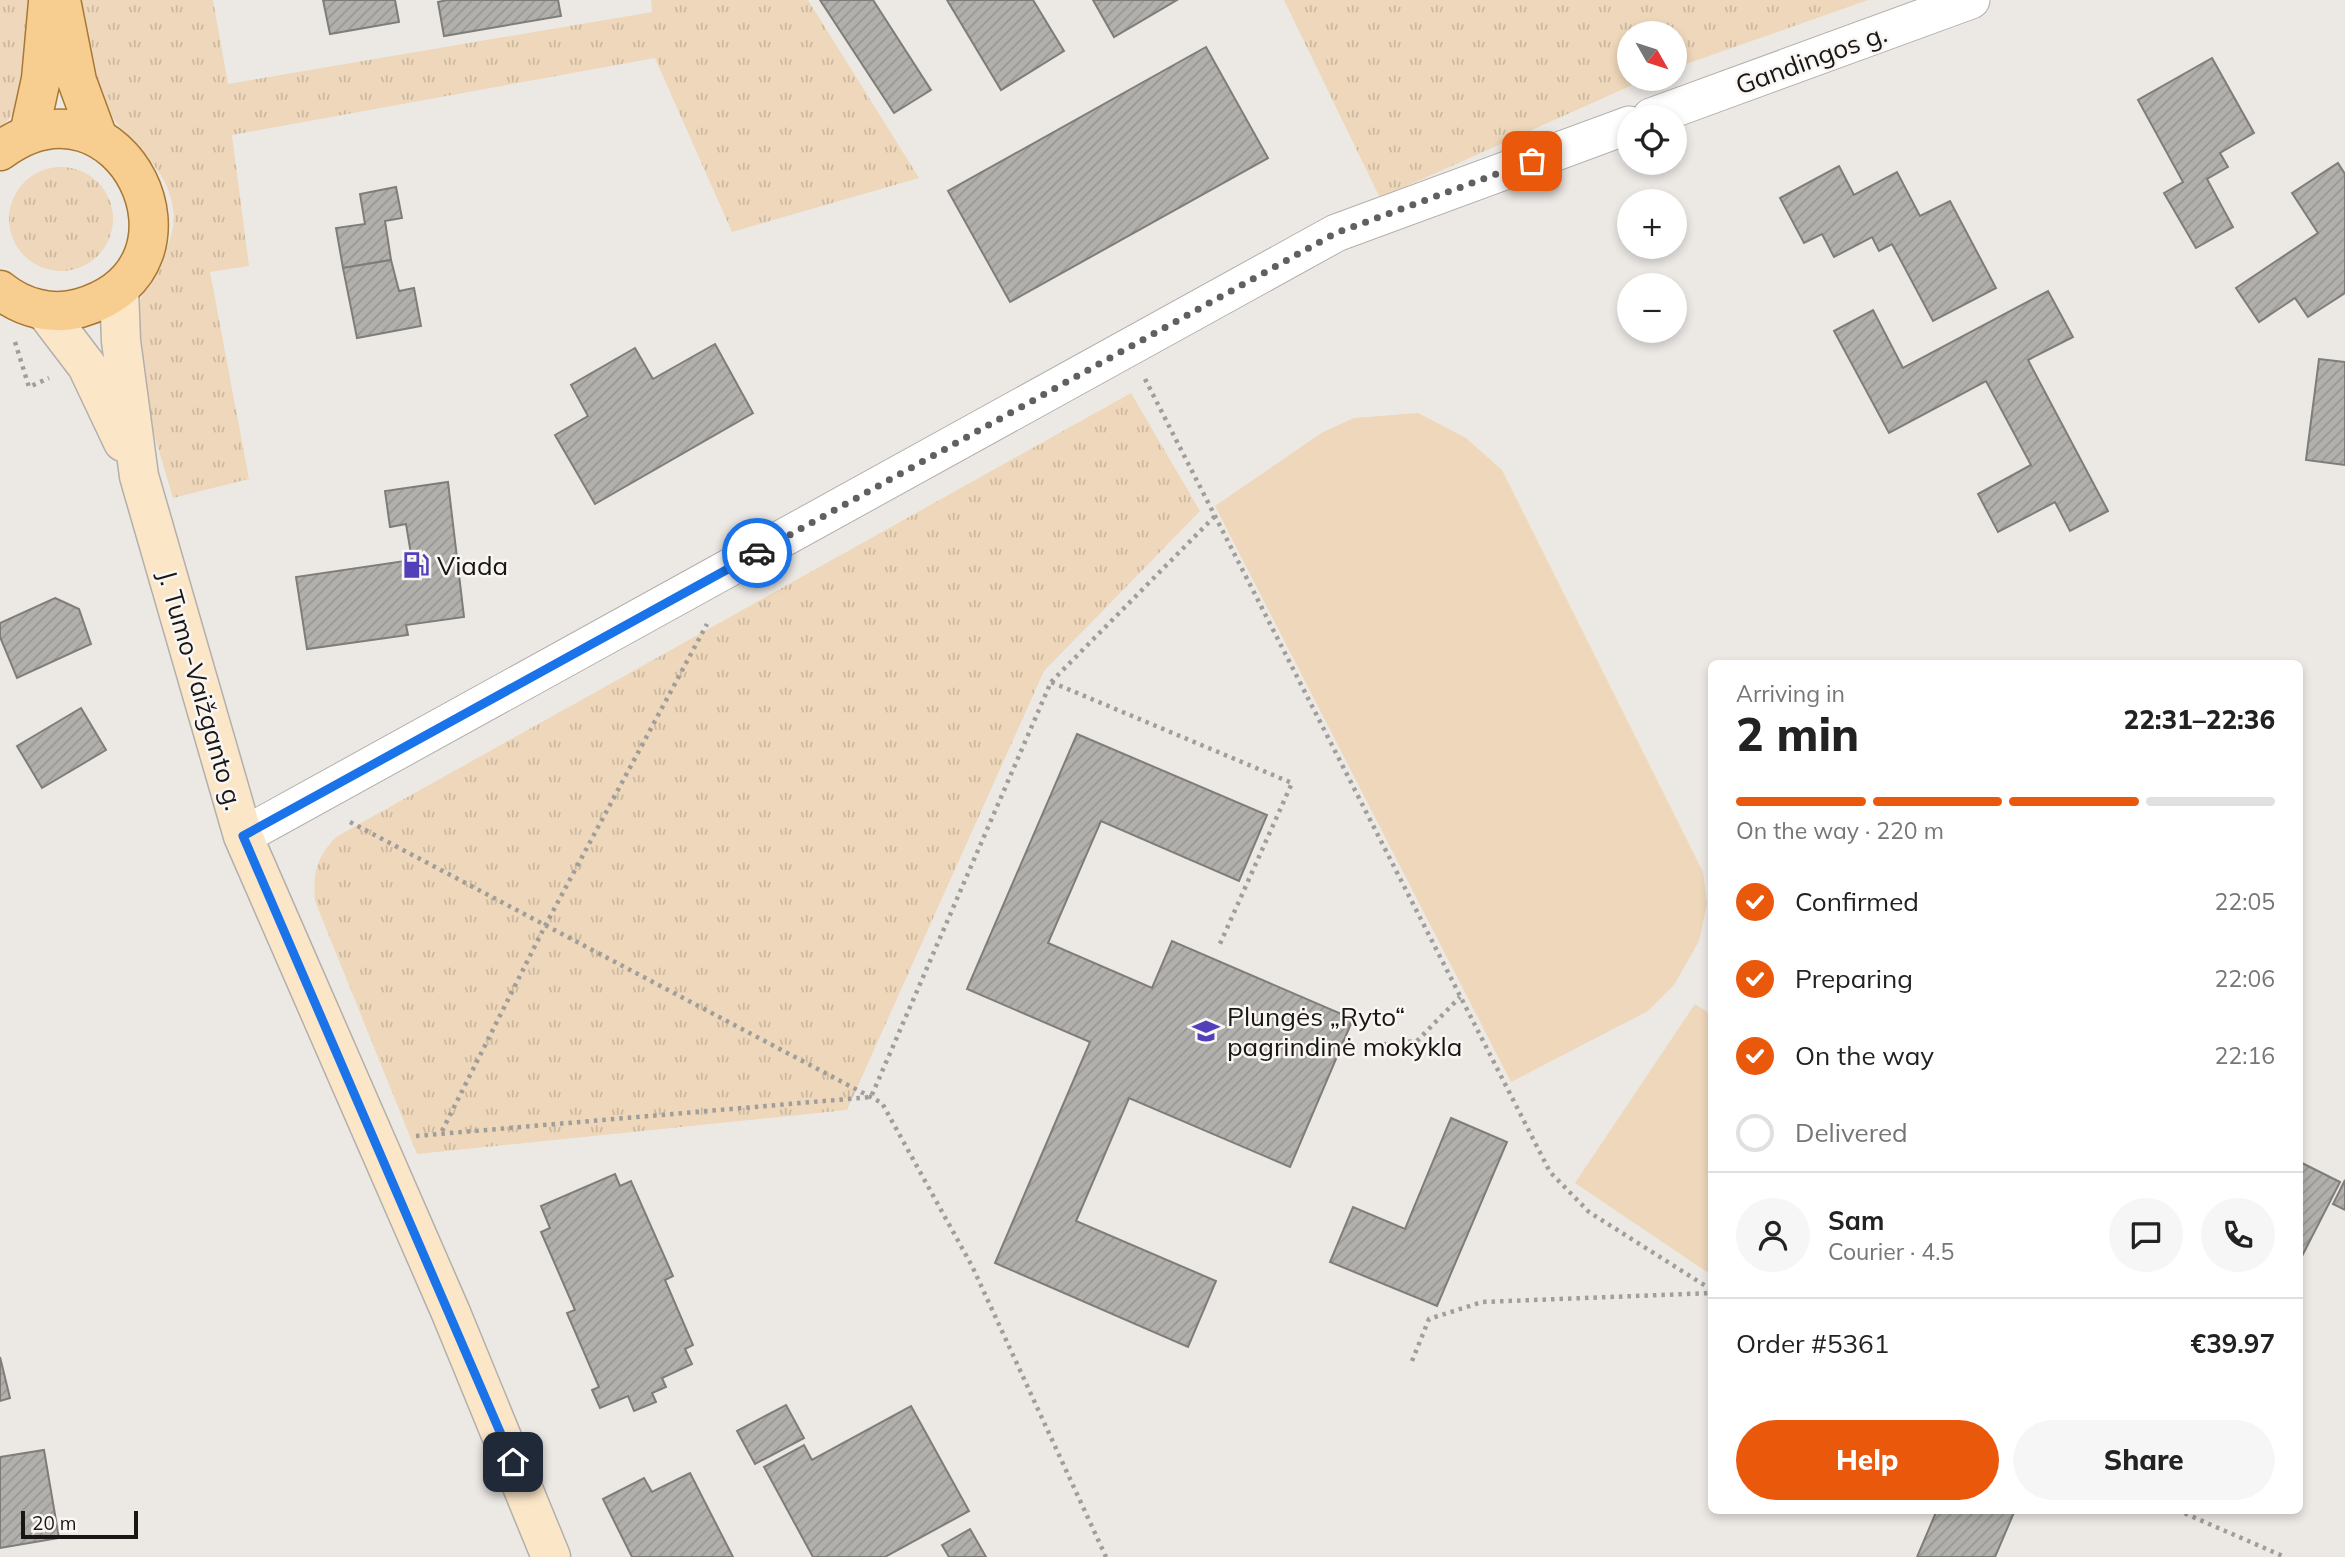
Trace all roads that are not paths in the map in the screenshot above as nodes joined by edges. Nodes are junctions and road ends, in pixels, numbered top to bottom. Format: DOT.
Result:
graph roads {
  1 [pos="48,0"];
  2 [pos="61,0"];
  3 [pos="1970,0"];
  4 [pos="1684,105"];
  5 [pos="1617,129"];
  6 [pos="98,138"];
  7 [pos="14,143"];
  8 [pos="119,289"];
  9 [pos="0,290"];
  10 [pos="45,311"];
  11 [pos="139,476"];
  12 [pos="243,836"];
  13 [pos="551,1557"];
  1 -- 7 [label="main road"];
  2 -- 6 [label="main road"];
  3 -- 4 [label="street, Gandingos g."];
  5 -- 12 [label="street"];
  6 -- 7 [label="main road"];
  6 -- 8 [label="main road"];
  8 -- 10 [label="main road"];
  8 -- 11 [label="main road, J. Tumo-Vaižganto g."];
  9 -- 10 [label="main road"];
  10 -- 11 [label="main road, J. Tumo-Vaižganto g."];
  11 -- 12 [label="main road, J. Tumo-Vaižganto g."];
  12 -- 13 [label="main road, J. Tumo-Vaižganto g."];
}
